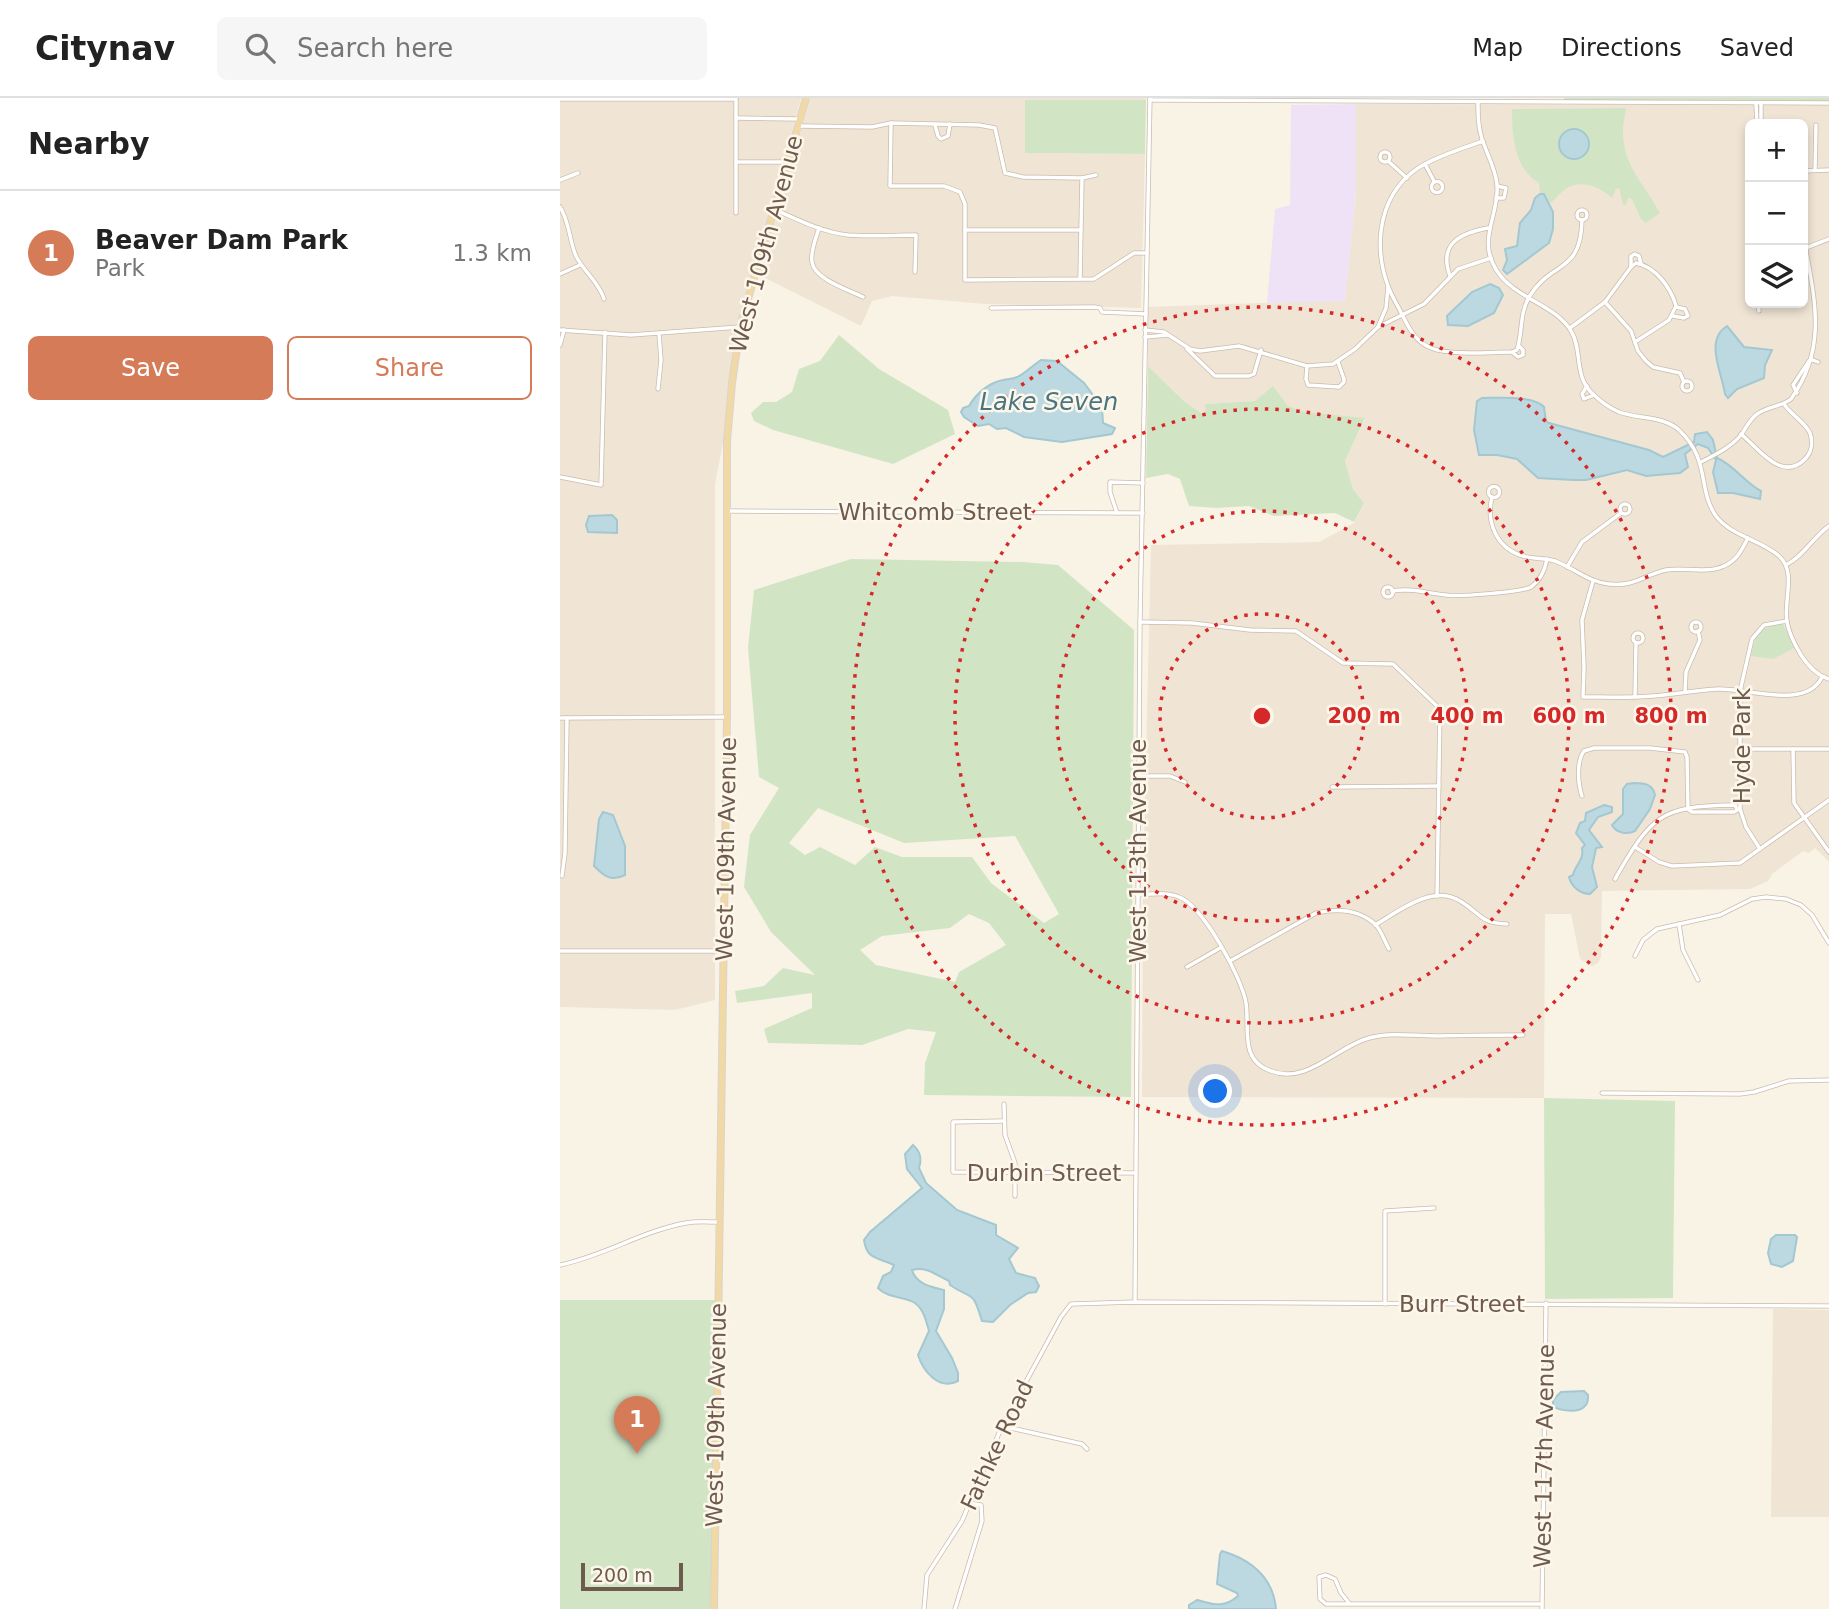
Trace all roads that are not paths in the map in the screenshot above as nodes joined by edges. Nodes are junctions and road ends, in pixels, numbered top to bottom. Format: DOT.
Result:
graph roads {
  1 [pos="806,98"];
  2 [pos="560,99"];
  3 [pos="634,99"];
  4 [pos="685,99"];
  5 [pos="736,99"];
  6 [pos="1150,99"];
  7 [pos="1453,100"];
  8 [pos="1564,100"];
  9 [pos="1478,102"];
  10 [pos="1759,103"];
  11 [pos="1829,103"];
  12 [pos="736,118"];
  13 [pos="1759,119"];
  14 [pos="798,122"];
  15 [pos="891,123"];
  16 [pos="935,124"];
  17 [pos="950,124"];
  18 [pos="1816,125"];
  19 [pos="1483,141"];
  20 [pos="1388,161"];
  21 [pos="736,162"];
  22 [pos="787,162"];
  23 [pos="1425,164"];
  24 [pos="1815,170"];
  25 [pos="1829,170"];
  26 [pos="1808,171"];
  27 [pos="578,173"];
  28 [pos="1096,175"];
  29 [pos="1082,178"];
  30 [pos="1407,178"];
  31 [pos="560,180"];
  32 [pos="1434,182"];
  33 [pos="1497,186"];
  34 [pos="1496,198"];
  35 [pos="560,207"];
  36 [pos="774,209"];
  37 [pos="736,213"];
  38 [pos="566,217"];
  39 [pos="560,220"];
  40 [pos="1582,220"];
  41 [pos="819,228"];
  42 [pos="1488,228"];
  43 [pos="965,230"];
  44 [pos="1080,230"];
  45 [pos="1829,239"];
  46 [pos="1808,247"];
  47 [pos="1147,253"];
  48 [pos="1491,258"];
  49 [pos="1808,261"];
  50 [pos="1639,264"];
  51 [pos="581,265"];
  52 [pos="1632,267"];
  53 [pos="915,272"];
  54 [pos="560,274"];
  55 [pos="1450,276"];
  56 [pos="1080,279"];
  57 [pos="1389,285"];
  58 [pos="863,297"];
  59 [pos="604,299"];
  60 [pos="1528,299"];
  61 [pos="1821,300"];
  62 [pos="1605,302"];
  63 [pos="1676,306"];
  64 [pos="991,308"];
  65 [pos="1759,308"];
  66 [pos="1759,311"];
  67 [pos="1146,314"];
  68 [pos="1403,315"];
  69 [pos="1673,316"];
  70 [pos="740,327"];
  71 [pos="1378,327"];
  72 [pos="1570,328"];
  73 [pos="562,330"];
  74 [pos="1145,330"];
  75 [pos="605,332"];
  76 [pos="659,334"];
  77 [pos="1170,335"];
  78 [pos="1145,337"];
  79 [pos="1635,342"];
  80 [pos="1182,344"];
  81 [pos="560,345"];
  82 [pos="1261,350"];
  83 [pos="1200,351"];
  84 [pos="1822,354"];
  85 [pos="1338,362"];
  86 [pos="1818,362"];
  87 [pos="1200,363"];
  88 [pos="1307,366"];
  89 [pos="1814,370"];
  90 [pos="1810,377"];
  91 [pos="1684,382"];
  92 [pos="1587,387"];
  93 [pos="657,389"];
  94 [pos="1797,393"];
  95 [pos="1594,395"];
  96 [pos="1784,404"];
  97 [pos="1741,434"];
  98 [pos="1701,461"];
  99 [pos="560,477"];
  100 [pos="1143,483"];
  101 [pos="1492,497"];
  102 [pos="727,511"];
  103 [pos="1117,513"];
  104 [pos="1143,513"];
  105 [pos="1620,513"];
  106 [pos="1829,526"];
  107 [pos="1748,538"];
  108 [pos="1548,559"];
  109 [pos="1786,565"];
  110 [pos="1567,567"];
  111 [pos="1593,581"];
  112 [pos="1392,591"];
  113 [pos="1787,621"];
  114 [pos="1140,622"];
  115 [pos="1698,631"];
  116 [pos="1636,643"];
  117 [pos="1822,677"];
  118 [pos="1829,679"];
  119 [pos="1740,691"];
  120 [pos="1685,693"];
  121 [pos="1635,697"];
  122 [pos="727,717"];
  123 [pos="560,718"];
  124 [pos="567,718"];
  125 [pos="1740,749"];
  126 [pos="1793,749"];
  127 [pos="1829,749"];
  128 [pos="1138,776"];
  129 [pos="1185,782"];
  130 [pos="1439,786"];
  131 [pos="1332,787"];
  132 [pos="1582,796"];
  133 [pos="1829,800"];
  134 [pos="1688,808"];
  135 [pos="1739,809"];
  136 [pos="1804,818"];
  137 [pos="1635,847"];
  138 [pos="1760,849"];
  139 [pos="1829,852"];
  140 [pos="563,853"];
  141 [pos="562,876"];
  142 [pos="1615,879"];
  143 [pos="1137,895"];
  144 [pos="1437,895"];
  145 [pos="1507,924"];
  146 [pos="1679,924"];
  147 [pos="1375,925"];
  148 [pos="1829,943"];
  149 [pos="1220,948"];
  150 [pos="1389,949"];
  151 [pos="560,951"];
  152 [pos="724,951"];
  153 [pos="1635,956"];
  154 [pos="1230,961"];
  155 [pos="1187,967"];
  156 [pos="1698,980"];
  157 [pos="1523,1035"];
  158 [pos="1829,1080"];
  159 [pos="1602,1093"];
  160 [pos="1004,1104"];
  161 [pos="1003,1121"];
  162 [pos="1015,1172"];
  163 [pos="1135,1173"];
  164 [pos="1015,1196"];
  165 [pos="1434,1208"];
  166 [pos="719,1222"];
  167 [pos="560,1265"];
  168 [pos="1094,1302"];
  169 [pos="1135,1302"];
  170 [pos="1546,1303"];
  171 [pos="1385,1304"];
  172 [pos="1829,1306"];
  173 [pos="1002,1426"];
  174 [pos="1087,1449"];
  175 [pos="968,1503"];
  176 [pos="1349,1603"];
  177 [pos="1542,1606"];
  178 [pos="714,1609"];
  179 [pos="924,1609"];
  180 [pos="955,1609"];
  1 -- 14 [label="main road, West 109th Avenue"];
  2 -- 3 [label="street"];
  3 -- 4 [label="street"];
  4 -- 5 [label="street"];
  5 -- 12 [label="street"];
  6 -- 7 [label="street"];
  6 -- 47 [label="street, West 113th Avenue"];
  7 -- 9 [label="street"];
  8 -- 9 [label="street"];
  8 -- 10 [label="street"];
  9 -- 19 [label="street"];
  10 -- 11 [label="street"];
  10 -- 13 [label="street"];
  12 -- 14 [label="street"];
  12 -- 21 [label="street"];
  14 -- 15 [label="street"];
  14 -- 22 [label="main road, West 109th Avenue"];
  15 -- 16 [label="street"];
  15 -- 43 [label="street"];
  16 -- 17 [label="street"];
  16 -- 17 [label="street"];
  17 -- 29 [label="street"];
  18 -- 24 [label="street"];
  19 -- 23 [label="street"];
  19 -- 33 [label="street"];
  20 -- 30 [label="street"];
  21 -- 22 [label="street"];
  21 -- 37 [label="street"];
  22 -- 36 [label="main road, West 109th Avenue"];
  23 -- 30 [label="street"];
  23 -- 32 [label="street"];
  24 -- 25 [label="street"];
  24 -- 26 [label="street"];
  27 -- 31 [label="street"];
  28 -- 29 [label="street"];
  29 -- 44 [label="street"];
  30 -- 57 [label="street"];
  33 -- 34 [label="street"];
  33 -- 34 [label="street"];
  34 -- 42 [label="street"];
  35 -- 38 [label="street"];
  36 -- 41 [label="street"];
  36 -- 70 [label="main road, West 109th Avenue"];
  38 -- 39 [label="street"];
  38 -- 51 [label="street"];
  40 -- 60 [label="street"];
  41 -- 53 [label="street"];
  41 -- 58 [label="street"];
  42 -- 48 [label="street"];
  42 -- 55 [label="street"];
  43 -- 44 [label="street"];
  43 -- 56 [label="street"];
  44 -- 56 [label="street"];
  45 -- 46 [label="street"];
  47 -- 56 [label="street"];
  47 -- 67 [label="street, West 113th Avenue"];
  48 -- 55 [label="street"];
  48 -- 60 [label="street"];
  49 -- 61 [label="street"];
  50 -- 52 [label="street"];
  50 -- 52 [label="street"];
  50 -- 63 [label="street"];
  51 -- 54 [label="street"];
  51 -- 59 [label="street"];
  52 -- 62 [label="street"];
  55 -- 68 [label="street"];
  57 -- 68 [label="street"];
  57 -- 71 [label="street"];
  60 -- 68 [label="street"];
  60 -- 72 [label="street"];
  62 -- 72 [label="street"];
  62 -- 79 [label="street"];
  63 -- 69 [label="street"];
  63 -- 69 [label="street"];
  64 -- 67 [label="street"];
  65 -- 66 [label="street"];
  67 -- 74 [label="street, West 113th Avenue"];
  68 -- 71 [label="street"];
  69 -- 79 [label="street"];
  70 -- 76 [label="street"];
  70 -- 102 [label="main road, West 109th Avenue"];
  71 -- 85 [label="street"];
  72 -- 92 [label="street"];
  73 -- 75 [label="street"];
  73 -- 81 [label="street"];
  74 -- 77 [label="street"];
  74 -- 78 [label="street, West 113th Avenue"];
  75 -- 76 [label="street"];
  75 -- 99 [label="street"];
  76 -- 93 [label="street"];
  77 -- 78 [label="street"];
  77 -- 80 [label="street"];
  78 -- 100 [label="street, West 113th Avenue"];
  79 -- 91 [label="street"];
  80 -- 83 [label="street"];
  80 -- 87 [label="street"];
  82 -- 83 [label="street"];
  82 -- 87 [label="street"];
  82 -- 88 [label="street"];
  83 -- 87 [label="street"];
  84 -- 86 [label="street"];
  85 -- 88 [label="street"];
  85 -- 88 [label="street"];
  86 -- 89 [label="street"];
  86 -- 94 [label="street"];
  90 -- 94 [label="street"];
  92 -- 95 [label="street"];
  92 -- 95 [label="street"];
  94 -- 96 [label="street"];
  95 -- 98 [label="street"];
  96 -- 97 [label="street"];
  96 -- 97 [label="street"];
  97 -- 98 [label="street"];
  98 -- 107 [label="street"];
  100 -- 103 [label="street"];
  100 -- 104 [label="street, West 113th Avenue"];
  101 -- 108 [label="street"];
  102 -- 103 [label="street, Whitcomb Street"];
  102 -- 122 [label="main road, West 109th Avenue"];
  103 -- 104 [label="street, Whitcomb Street"];
  104 -- 114 [label="street, West 113th Avenue"];
  105 -- 110 [label="street"];
  106 -- 109 [label="street"];
  107 -- 109 [label="street"];
  107 -- 111 [label="street"];
  108 -- 110 [label="street"];
  108 -- 112 [label="street"];
  109 -- 113 [label="street"];
  110 -- 111 [label="street"];
  111 -- 121 [label="street"];
  113 -- 117 [label="street"];
  113 -- 119 [label="street, Hyde Park"];
  114 -- 128 [label="street, West 113th Avenue"];
  114 -- 130 [label="street"];
  115 -- 120 [label="street"];
  116 -- 121 [label="street"];
  117 -- 118 [label="street"];
  117 -- 119 [label="street"];
  119 -- 120 [label="street"];
  119 -- 125 [label="street, Hyde Park"];
  120 -- 121 [label="street"];
  122 -- 124 [label="street"];
  122 -- 152 [label="main road, West 109th Avenue"];
  123 -- 124 [label="street"];
  124 -- 140 [label="street"];
  125 -- 126 [label="street"];
  125 -- 135 [label="street, Hyde Park"];
  126 -- 127 [label="street"];
  126 -- 136 [label="street"];
  128 -- 129 [label="street"];
  128 -- 143 [label="street, West 113th Avenue"];
  130 -- 131 [label="street"];
  130 -- 144 [label="street"];
  132 -- 134 [label="street"];
  133 -- 136 [label="street"];
  134 -- 135 [label="street"];
  134 -- 137 [label="street"];
  135 -- 138 [label="street, Hyde Park"];
  136 -- 138 [label="street"];
  136 -- 139 [label="street"];
  137 -- 138 [label="street"];
  137 -- 142 [label="street"];
  140 -- 141 [label="street"];
  143 -- 149 [label="street"];
  143 -- 163 [label="street, West 113th Avenue"];
  144 -- 145 [label="street"];
  144 -- 147 [label="street"];
  146 -- 148 [label="street"];
  146 -- 153 [label="street"];
  146 -- 156 [label="street"];
  147 -- 150 [label="street"];
  147 -- 154 [label="street"];
  149 -- 154 [label="street"];
  149 -- 155 [label="street"];
  151 -- 152 [label="street"];
  152 -- 166 [label="main road, West 109th Avenue"];
  154 -- 157 [label="street"];
  158 -- 159 [label="street"];
  160 -- 161 [label="street"];
  161 -- 162 [label="street"];
  161 -- 162 [label="street, Durbin Street"];
  162 -- 163 [label="street, Durbin Street"];
  162 -- 164 [label="street"];
  163 -- 169 [label="street, West 113th Avenue"];
  165 -- 171 [label="street"];
  166 -- 167 [label="street"];
  166 -- 178 [label="main road, West 109th Avenue"];
  168 -- 169 [label="street, Burr Street"];
  168 -- 173 [label="street, Fathke Road"];
  169 -- 171 [label="street, Burr Street"];
  170 -- 171 [label="street, Burr Street"];
  170 -- 172 [label="street, Burr Street"];
  170 -- 177 [label="street, West 117th Avenue"];
  173 -- 174 [label="street"];
  173 -- 175 [label="street, Fathke Road"];
  175 -- 179 [label="street, Fathke Road"];
  175 -- 180 [label="street"];
  176 -- 176 [label="street"];
  176 -- 177 [label="street"];
}
